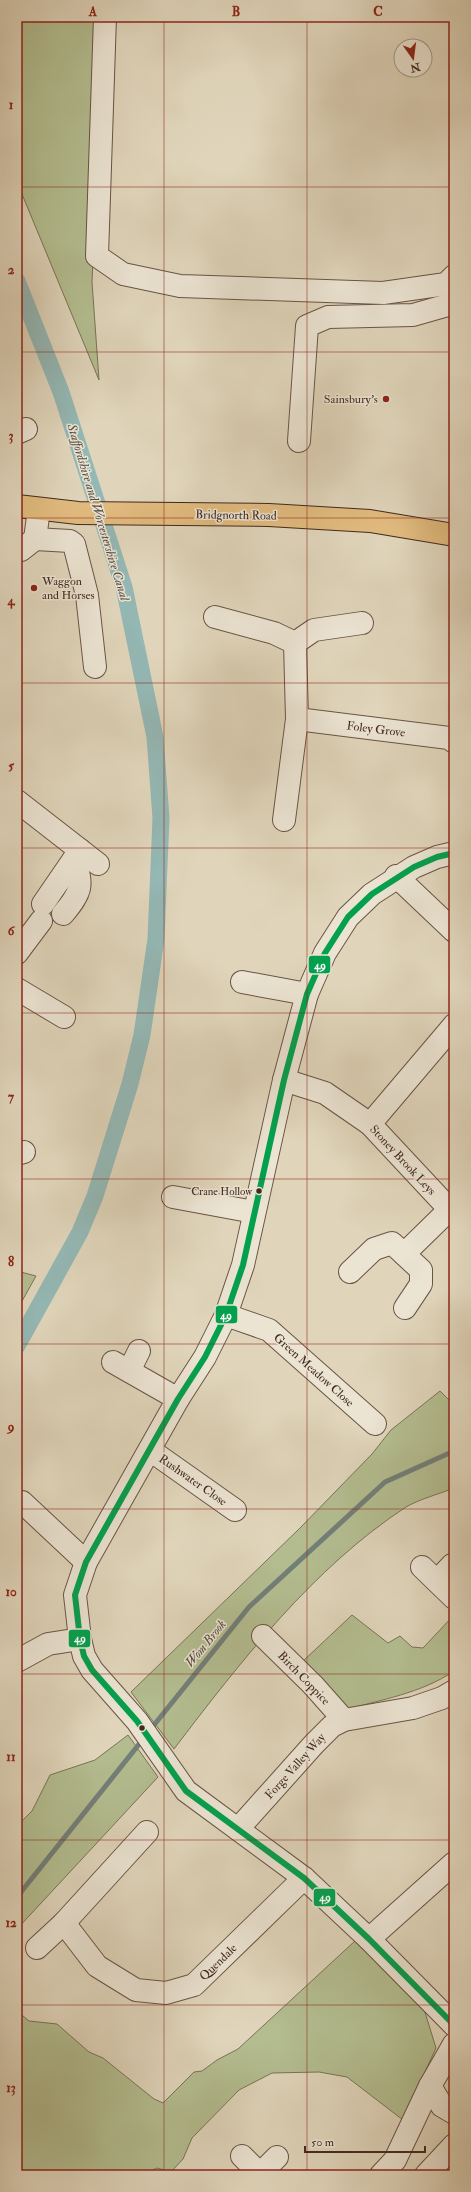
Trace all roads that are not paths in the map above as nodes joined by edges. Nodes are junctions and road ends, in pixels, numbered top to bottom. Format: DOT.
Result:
graph roads {
  1 [pos="105,17"];
  2 [pos="454,276"];
  3 [pos="454,306"];
  4 [pos="299,441"];
  5 [pos="17,506"];
  6 [pos="39,509"];
  7 [pos="454,535"];
  8 [pos="26,545"];
  9 [pos="215,617"];
  10 [pos="362,623"];
  11 [pos="295,643"];
  12 [pos="96,667"];
  13 [pos="297,719"];
  14 [pos="454,742"];
  15 [pos="17,801"];
  16 [pos="284,820"];
  17 [pos="454,853"];
  18 [pos="74,858"];
  19 [pos="98,864"];
  20 [pos="396,876"];
  21 [pos="63,914"];
  22 [pos="454,931"];
  23 [pos="17,953"];
  24 [pos="242,982"];
  25 [pos="17,989"];
  26 [pos="307,994"];
  27 [pos="67,1019"];
  28 [pos="454,1025"];
  29 [pos="284,1080"];
  30 [pos="370,1124"];
  31 [pos="173,1197"];
  32 [pos="254,1212"];
  33 [pos="452,1212"];
  34 [pos="398,1249"];
  35 [pos="350,1272"];
  36 [pos="405,1308"];
  37 [pos="226,1315"];
  38 [pos="139,1351"];
  39 [pos="178,1399"];
  40 [pos="375,1424"];
  41 [pos="150,1450"];
  42 [pos="22,1502"];
  43 [pos="236,1510"];
  44 [pos="86,1562"];
  45 [pos="452,1565"];
  46 [pos="454,1598"];
  47 [pos="264,1636"];
  48 [pos="80,1639"];
  49 [pos="17,1661"];
  50 [pos="454,1691"];
  51 [pos="344,1720"];
  52 [pos="238,1829"];
  53 [pos="147,1832"];
  54 [pos="454,1863"];
  55 [pos="304,1878"];
  56 [pos="64,1923"];
  57 [pos="369,1939"];
  58 [pos="37,1948"];
  59 [pos="454,2024"];
  60 [pos="454,2044"];
  61 [pos="430,2086"];
  62 [pos="454,2112"];
  63 [pos="454,2145"];
  64 [pos="242,2156"];
  65 [pos="278,2157"];
  66 [pos="261,2175"];
  67 [pos="381,2175"];
  68 [pos="426,2175"];
  1 -- 2 [label="street"];
  3 -- 4 [label="street"];
  5 -- 6 [label="main road, Bridgnorth Road"];
  6 -- 7 [label="main road, Bridgnorth Road"];
  6 -- 8 [label="street"];
  8 -- 12 [label="street"];
  9 -- 11 [label="street"];
  10 -- 11 [label="street"];
  11 -- 13 [label="street"];
  13 -- 14 [label="street, Foley Grove"];
  13 -- 16 [label="street"];
  15 -- 18 [label="street"];
  17 -- 20 [label="street"];
  18 -- 19 [label="street"];
  18 -- 21 [label="street"];
  18 -- 23 [label="street"];
  20 -- 22 [label="street"];
  20 -- 26 [label="street"];
  24 -- 26 [label="street"];
  25 -- 27 [label="street"];
  26 -- 29 [label="street"];
  28 -- 30 [label="street"];
  29 -- 30 [label="street, Stoney Brook Leys"];
  29 -- 32 [label="street"];
  30 -- 33 [label="street, Stoney Brook Leys"];
  31 -- 32 [label="street"];
  32 -- 37 [label="street"];
  33 -- 34 [label="street"];
  34 -- 35 [label="street"];
  34 -- 36 [label="street"];
  37 -- 39 [label="street"];
  37 -- 40 [label="street, Green Meadow Close"];
  38 -- 39 [label="street"];
  39 -- 41 [label="street"];
  41 -- 43 [label="street, Rushwater Close"];
  41 -- 44 [label="street"];
  42 -- 44 [label="street"];
  44 -- 48 [label="street"];
  45 -- 46 [label="street"];
  47 -- 51 [label="street, Birch Coppice"];
  48 -- 49 [label="street"];
  48 -- 52 [label="street"];
  50 -- 51 [label="street, Forge Valley Way"];
  51 -- 52 [label="street, Forge Valley Way"];
  52 -- 55 [label="street"];
  53 -- 56 [label="street"];
  54 -- 57 [label="street"];
  55 -- 56 [label="street, Quendale"];
  55 -- 57 [label="street"];
  56 -- 58 [label="street"];
  57 -- 59 [label="street"];
  60 -- 61 [label="street"];
  61 -- 62 [label="street"];
  61 -- 67 [label="street"];
  63 -- 68 [label="street"];
  64 -- 66 [label="street"];
  65 -- 66 [label="street"];
}
